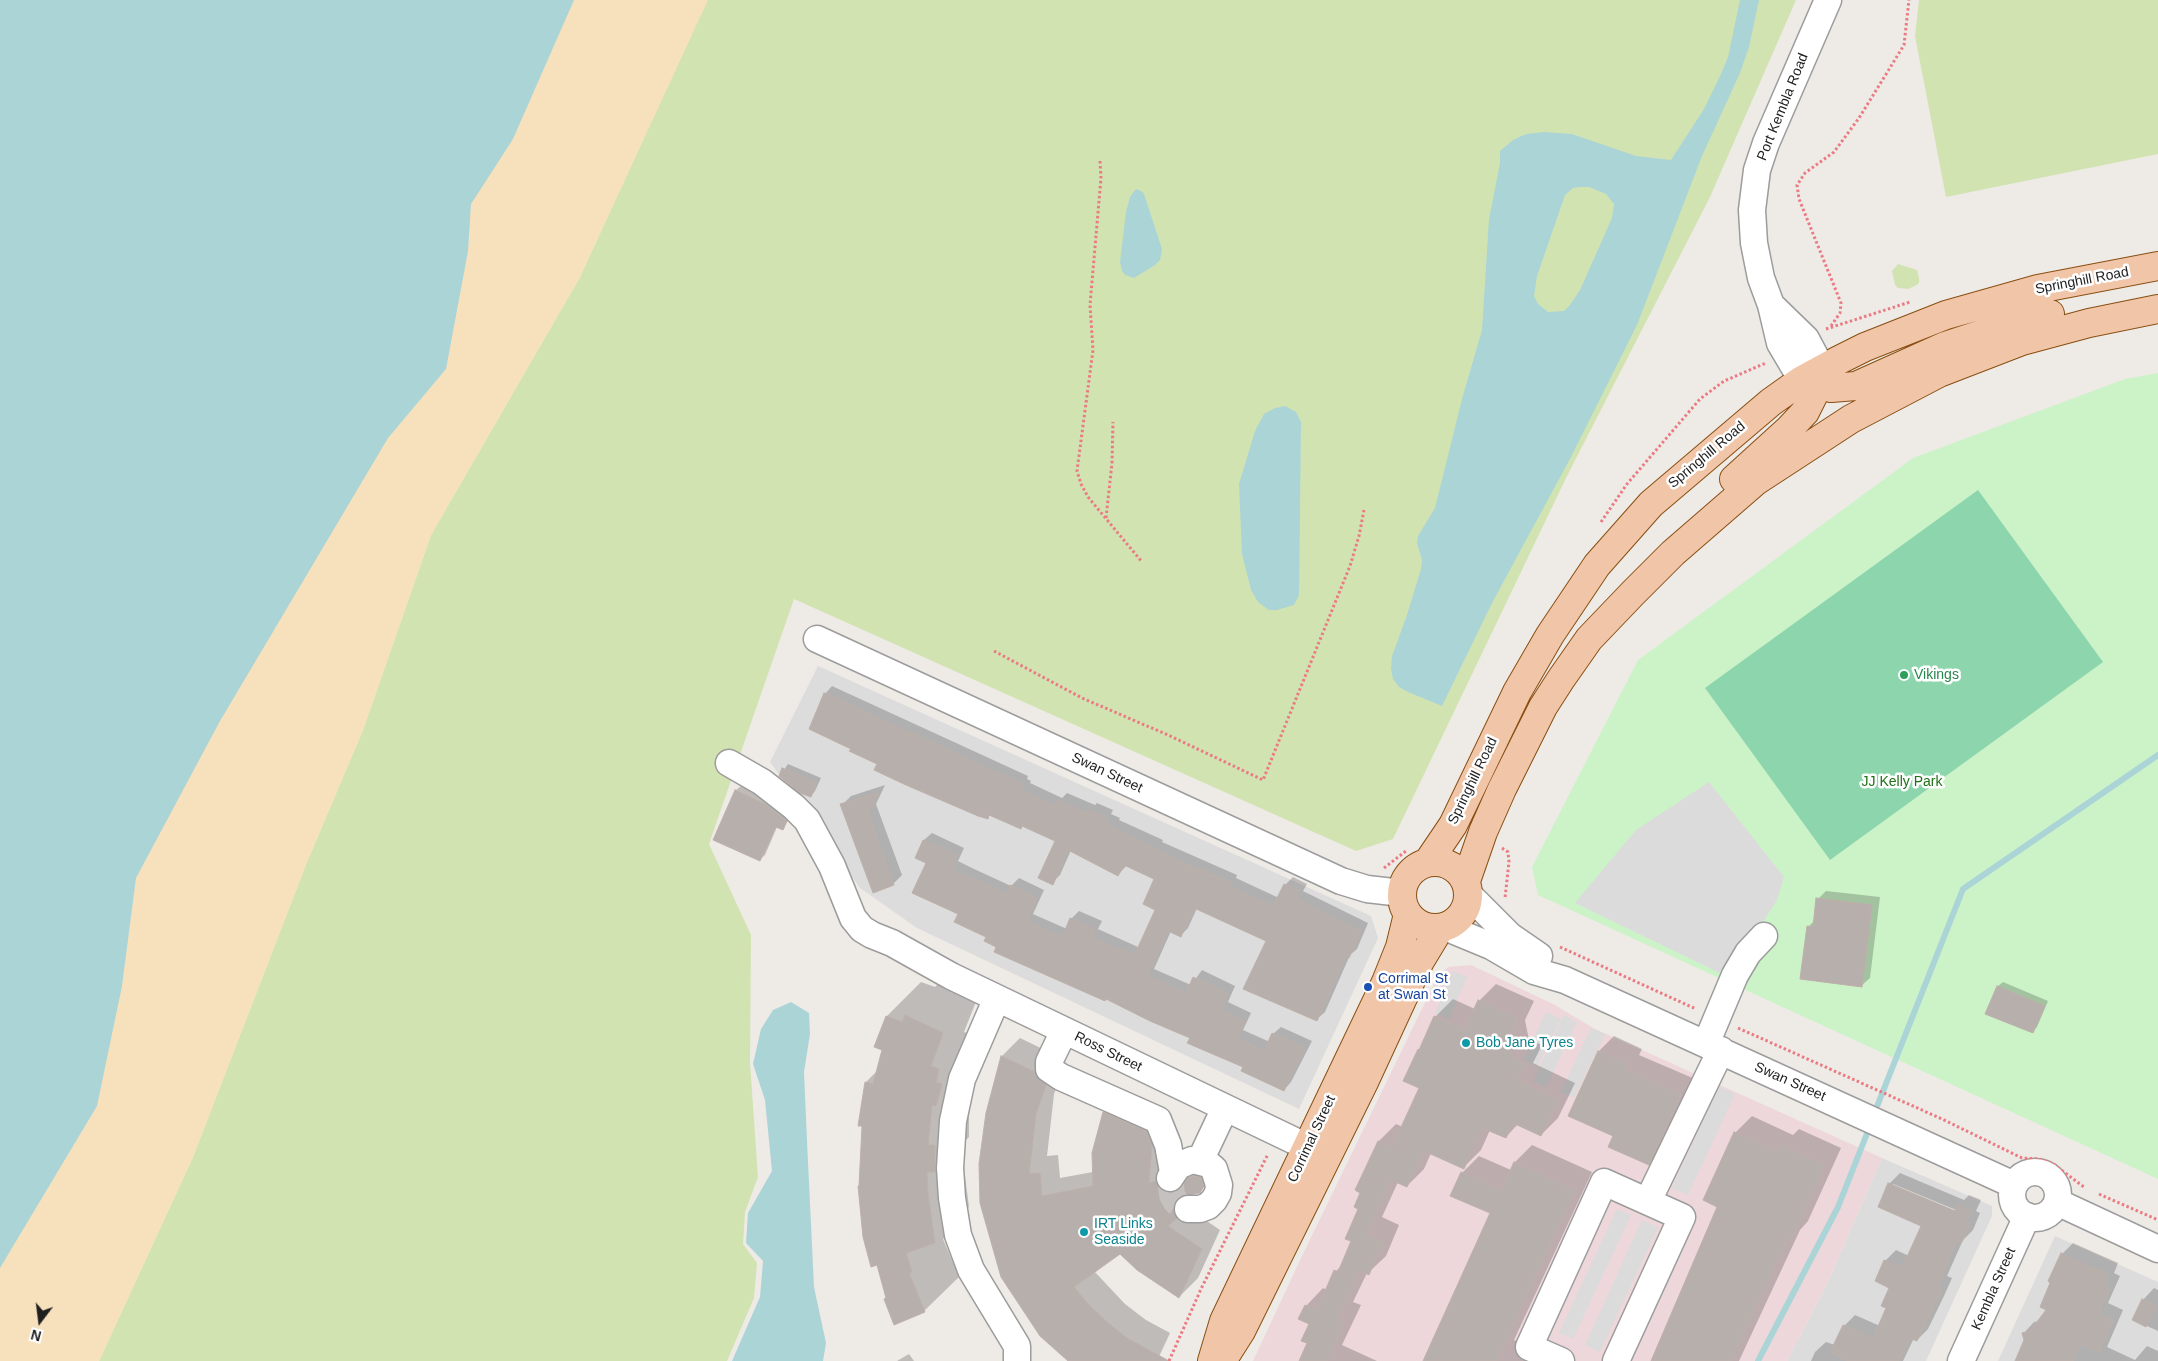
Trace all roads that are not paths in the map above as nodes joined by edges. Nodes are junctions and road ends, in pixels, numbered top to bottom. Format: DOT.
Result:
graph roads {
  1 [pos="1828,0"];
  2 [pos="2158,266"];
  3 [pos="2157,309"];
  4 [pos="1814,378"];
  5 [pos="1673,553"];
  6 [pos="818,638"];
  7 [pos="729,763"];
  8 [pos="1428,862"];
  9 [pos="1468,888"];
  10 [pos="1405,904"];
  11 [pos="1443,928"];
  12 [pos="1764,936"];
  13 [pos="1566,980"];
  14 [pos="997,998"];
  15 [pos="1064,1030"];
  16 [pos="1713,1047"];
  17 [pos="1225,1108"];
  18 [pos="1318,1152"];
  19 [pos="1200,1161"];
  20 [pos="2014,1185"];
  21 [pos="1648,1201"];
  22 [pos="2057,1202"];
  23 [pos="1188,1208"];
  24 [pos="2027,1216"];
  25 [pos="2158,1248"];
  26 [pos="1018,1361"];
  27 [pos="1212,1361"];
  28 [pos="1222,1361"];
  29 [pos="1561,1361"];
  30 [pos="1616,1361"];
  31 [pos="1961,1361"];
  1 -- 4 [label="street, Port Kembla Road"];
  2 -- 4 [label="main road, Springhill Road"];
  3 -- 4 [label="main road"];
  3 -- 5 [label="main road"];
  4 -- 5 [label="main road"];
  4 -- 8 [label="main road, Springhill Road"];
  5 -- 9 [label="main road"];
  6 -- 10 [label="street, Swan Street"];
  7 -- 14 [label="street, Ross Street"];
  8 -- 9 [label="main road"];
  8 -- 10 [label="main road"];
  9 -- 11 [label="main road"];
  9 -- 13 [label="street, Swan Street"];
  10 -- 11 [label="main road"];
  10 -- 18 [label="main road, Corrimal Street"];
  11 -- 13 [label="street, Swan Street"];
  11 -- 18 [label="main road, Corrimal Street"];
  12 -- 16 [label="street"];
  13 -- 16 [label="street, Swan Street"];
  14 -- 15 [label="street, Ross Street"];
  14 -- 26 [label="street"];
  15 -- 17 [label="street, Ross Street"];
  15 -- 19 [label="street"];
  16 -- 20 [label="street, Swan Street"];
  16 -- 21 [label="street"];
  17 -- 18 [label="street, Ross Street"];
  17 -- 19 [label="street"];
  18 -- 27 [label="main road, Corrimal Street"];
  18 -- 28 [label="main road, Corrimal Street"];
  19 -- 23 [label="street"];
  20 -- 22 [label="street"];
  20 -- 24 [label="street"];
  21 -- 29 [label="street"];
  21 -- 30 [label="street"];
  22 -- 24 [label="street"];
  22 -- 25 [label="street"];
  24 -- 31 [label="street, Kembla Street"];
}
